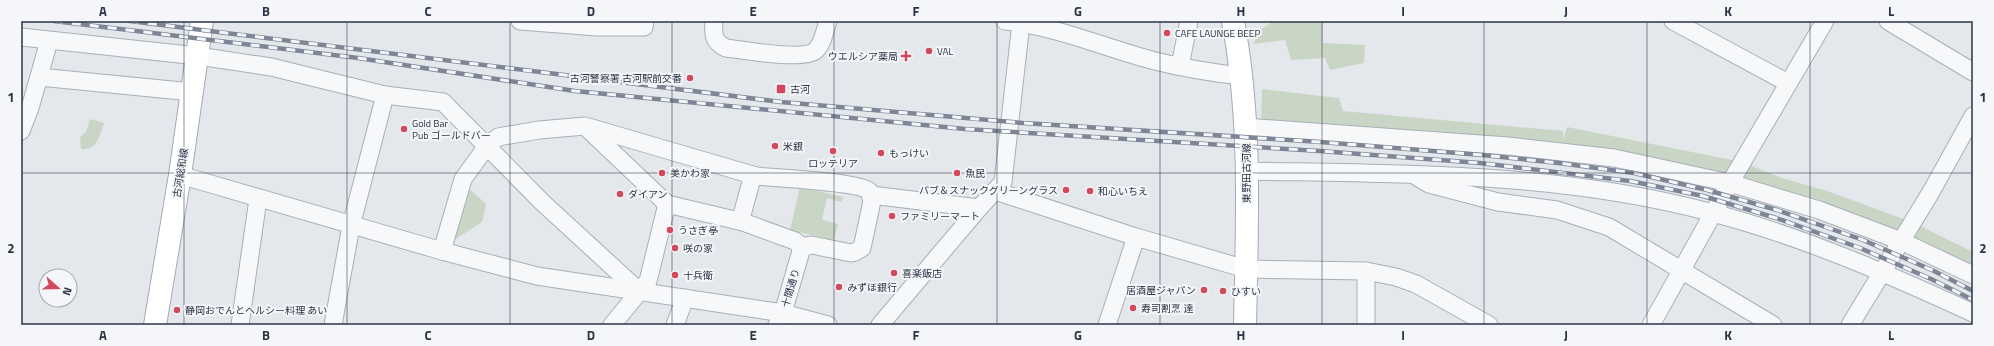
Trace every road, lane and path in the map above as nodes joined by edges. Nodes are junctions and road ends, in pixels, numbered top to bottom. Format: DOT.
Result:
graph roads {
  1 [pos="202,21"];
  2 [pos="520,21"];
  3 [pos="645,21"];
  4 [pos="714,21"];
  5 [pos="828,21"];
  6 [pos="1189,21"];
  7 [pos="1233,21"];
  8 [pos="1673,21"];
  9 [pos="1825,21"];
  10 [pos="1888,21"];
  11 [pos="1013,22"];
  12 [pos="602,24"];
  13 [pos="21,37"];
  14 [pos="49,41"];
  15 [pos="198,56"];
  16 [pos="1180,66"];
  17 [pos="1973,72"];
  18 [pos="1242,76"];
  19 [pos="39,77"];
  20 [pos="1788,83"];
  21 [pos="192,92"];
  22 [pos="385,95"];
  23 [pos="26,106"];
  24 [pos="1973,116"];
  25 [pos="585,126"];
  26 [pos="1245,127"];
  27 [pos="21,132"];
  28 [pos="487,146"];
  29 [pos="1246,171"];
  30 [pos="1411,174"];
  31 [pos="180,175"];
  32 [pos="756,176"];
  33 [pos="1730,183"];
  34 [pos="995,191"];
  35 [pos="871,195"];
  36 [pos="258,199"];
  37 [pos="667,204"];
  38 [pos="979,208"];
  39 [pos="1713,213"];
  40 [pos="743,222"];
  41 [pos="351,226"];
  42 [pos="1136,237"];
  43 [pos="1901,241"];
  44 [pos="442,251"];
  45 [pos="801,251"];
  46 [pos="1246,270"];
  47 [pos="1366,271"];
  48 [pos="1681,271"];
  49 [pos="1882,272"];
  50 [pos="1973,275"];
  51 [pos="640,292"];
  52 [pos="685,298"];
  53 [pos="1973,313"];
  54 [pos="780,319"];
  55 [pos="155,325"];
  56 [pos="240,325"];
  57 [pos="332,325"];
  58 [pos="612,325"];
  59 [pos="675,325"];
  60 [pos="828,325"];
  61 [pos="880,325"];
  62 [pos="1107,325"];
  63 [pos="1245,325"];
  64 [pos="1366,325"];
  65 [pos="1488,325"];
  66 [pos="1651,325"];
  67 [pos="1773,325"];
  68 [pos="1850,325"];
  1 -- 15 [label="main road, 古河総和線"];
  2 -- 12 [label="street"];
  3 -- 12 [label="street"];
  4 -- 5 [label="street"];
  6 -- 16 [label="street"];
  7 -- 18 [label="main road, 東野田古河線"];
  8 -- 20 [label="street"];
  9 -- 20 [label="street"];
  10 -- 17 [label="street"];
  11 -- 16 [label="street"];
  11 -- 34 [label="street"];
  13 -- 14 [label="street"];
  14 -- 15 [label="street"];
  14 -- 19 [label="street"];
  15 -- 21 [label="main road, 古河総和線"];
  15 -- 22 [label="street"];
  16 -- 18 [label="street"];
  18 -- 26 [label="main road, 東野田古河線"];
  19 -- 21 [label="street"];
  19 -- 23 [label="street"];
  20 -- 33 [label="street"];
  21 -- 31 [label="main road, 古河総和線"];
  22 -- 28 [label="street"];
  22 -- 41 [label="street"];
  23 -- 27 [label="street"];
  24 -- 43 [label="street"];
  25 -- 28 [label="street"];
  25 -- 32 [label="street"];
  25 -- 37 [label="street"];
  26 -- 29 [label="main road, 東野田古河線"];
  26 -- 33 [label="street"];
  28 -- 44 [label="street"];
  28 -- 51 [label="street"];
  29 -- 30 [label="street"];
  29 -- 46 [label="main road, 東野田古河線"];
  30 -- 39 [label="street"];
  30 -- 48 [label="street"];
  31 -- 36 [label="street"];
  31 -- 55 [label="main road, 古河総和線"];
  32 -- 35 [label="street"];
  32 -- 40 [label="street"];
  33 -- 39 [label="street"];
  33 -- 43 [label="street"];
  34 -- 38 [label="street"];
  34 -- 42 [label="street"];
  35 -- 38 [label="street"];
  35 -- 45 [label="street"];
  36 -- 41 [label="street"];
  36 -- 56 [label="street"];
  37 -- 40 [label="street"];
  37 -- 51 [label="street"];
  38 -- 61 [label="street"];
  39 -- 48 [label="street"];
  39 -- 49 [label="street"];
  40 -- 45 [label="street"];
  41 -- 44 [label="street"];
  41 -- 57 [label="street"];
  42 -- 46 [label="street"];
  42 -- 62 [label="street"];
  43 -- 49 [label="street"];
  43 -- 50 [label="street"];
  44 -- 51 [label="street"];
  45 -- 54 [label="street, 十間通り"];
  46 -- 47 [label="street"];
  46 -- 63 [label="main road, 東野田古河線"];
  47 -- 64 [label="street"];
  47 -- 65 [label="street"];
  48 -- 66 [label="street"];
  48 -- 67 [label="street"];
  49 -- 53 [label="street"];
  49 -- 68 [label="street"];
  51 -- 52 [label="street"];
  51 -- 58 [label="street"];
  52 -- 54 [label="street"];
  52 -- 59 [label="street"];
  54 -- 60 [label="street"];
}
